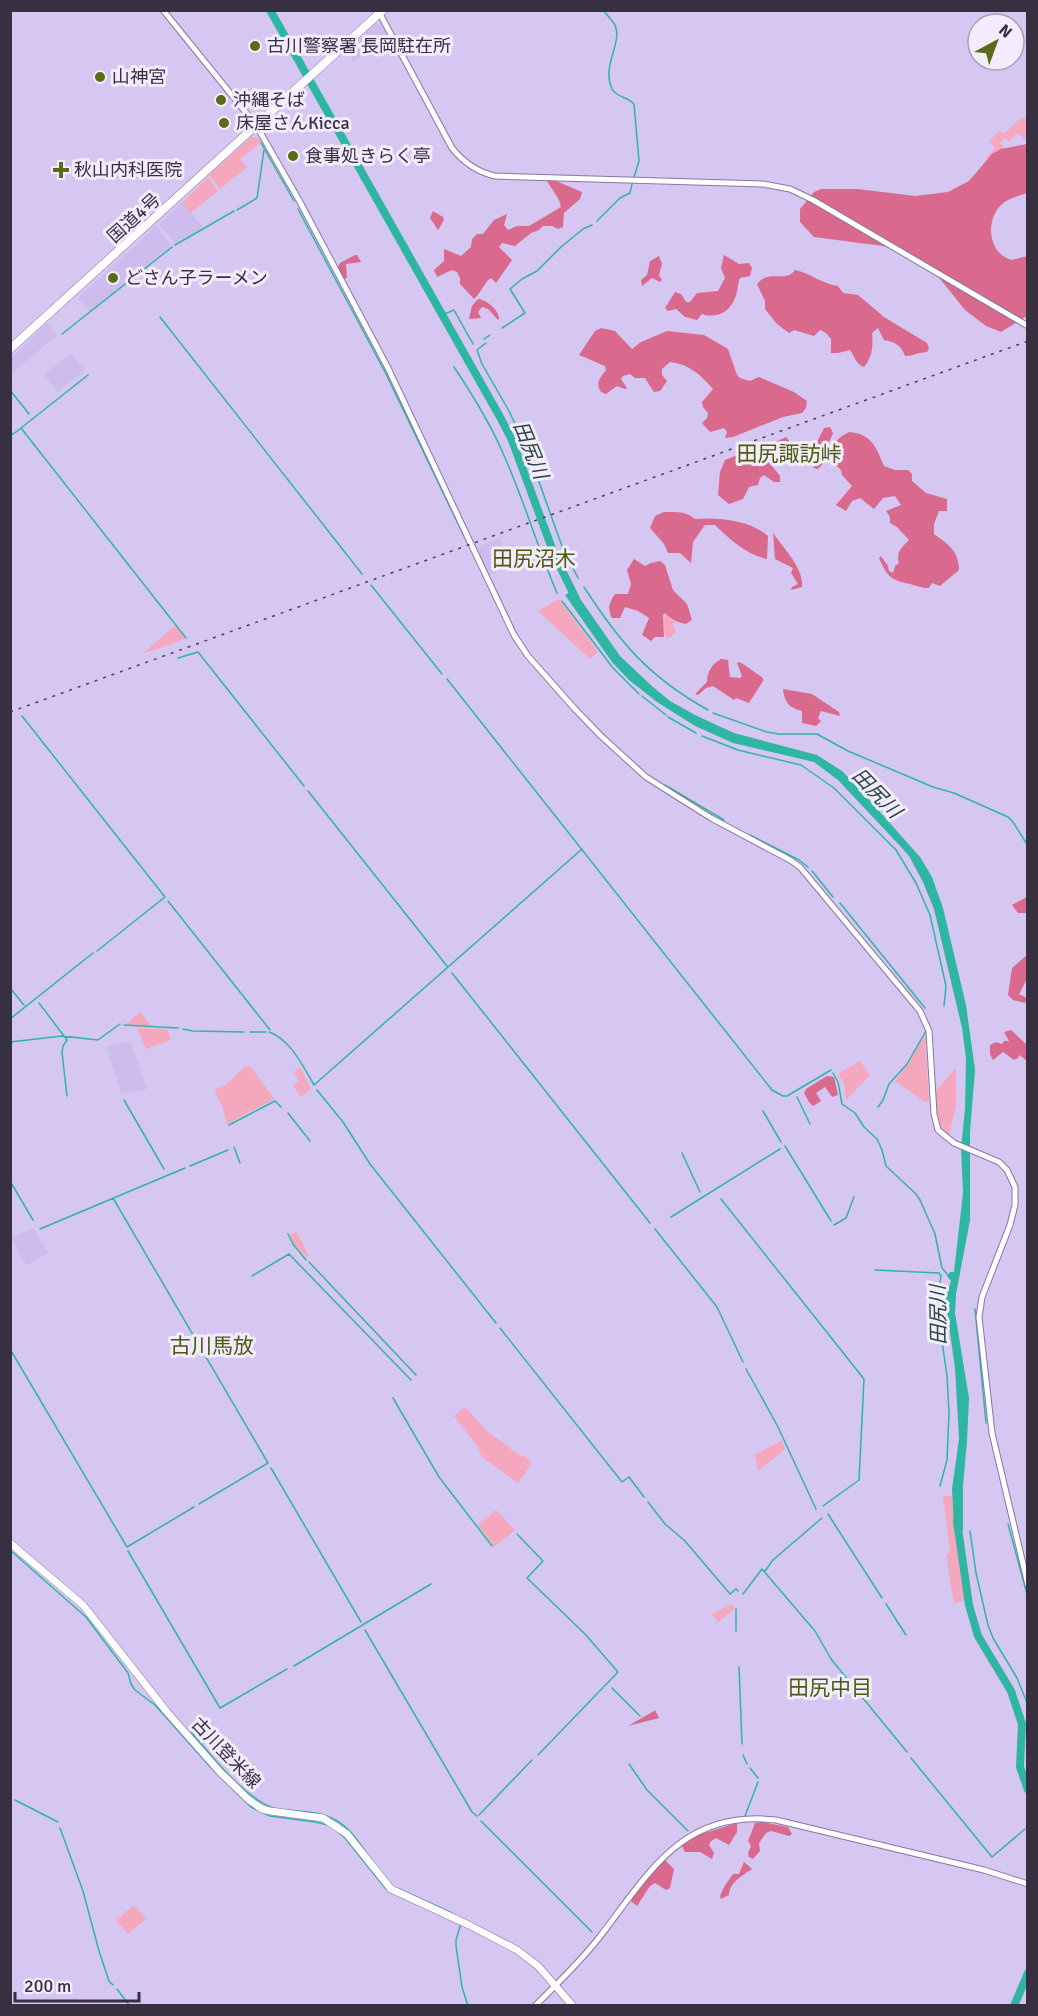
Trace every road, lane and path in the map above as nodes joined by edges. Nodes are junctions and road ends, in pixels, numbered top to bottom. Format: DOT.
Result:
graph roads {
  1 [pos="163,10"];
  2 [pos="381,12"];
  3 [pos="256,125"];
  4 [pos="1028,326"];
  5 [pos="10,349"];
  6 [pos="10,1543"];
  7 [pos="1028,1585"];
  8 [pos="1028,1884"];
  9 [pos="556,1985"];
  10 [pos="535,2006"];
  11 [pos="573,2006"];
  1 -- 3 [label="street"];
  2 -- 3 [label="highway, 国道4号"];
  2 -- 4 [label="street"];
  3 -- 5 [label="highway, 国道4号"];
  3 -- 7 [label="street"];
  6 -- 9 [label="main road, 古川登米線"];
  8 -- 9 [label="street"];
  9 -- 10 [label="street"];
  9 -- 11 [label="main road, 古川登米線"];
}
